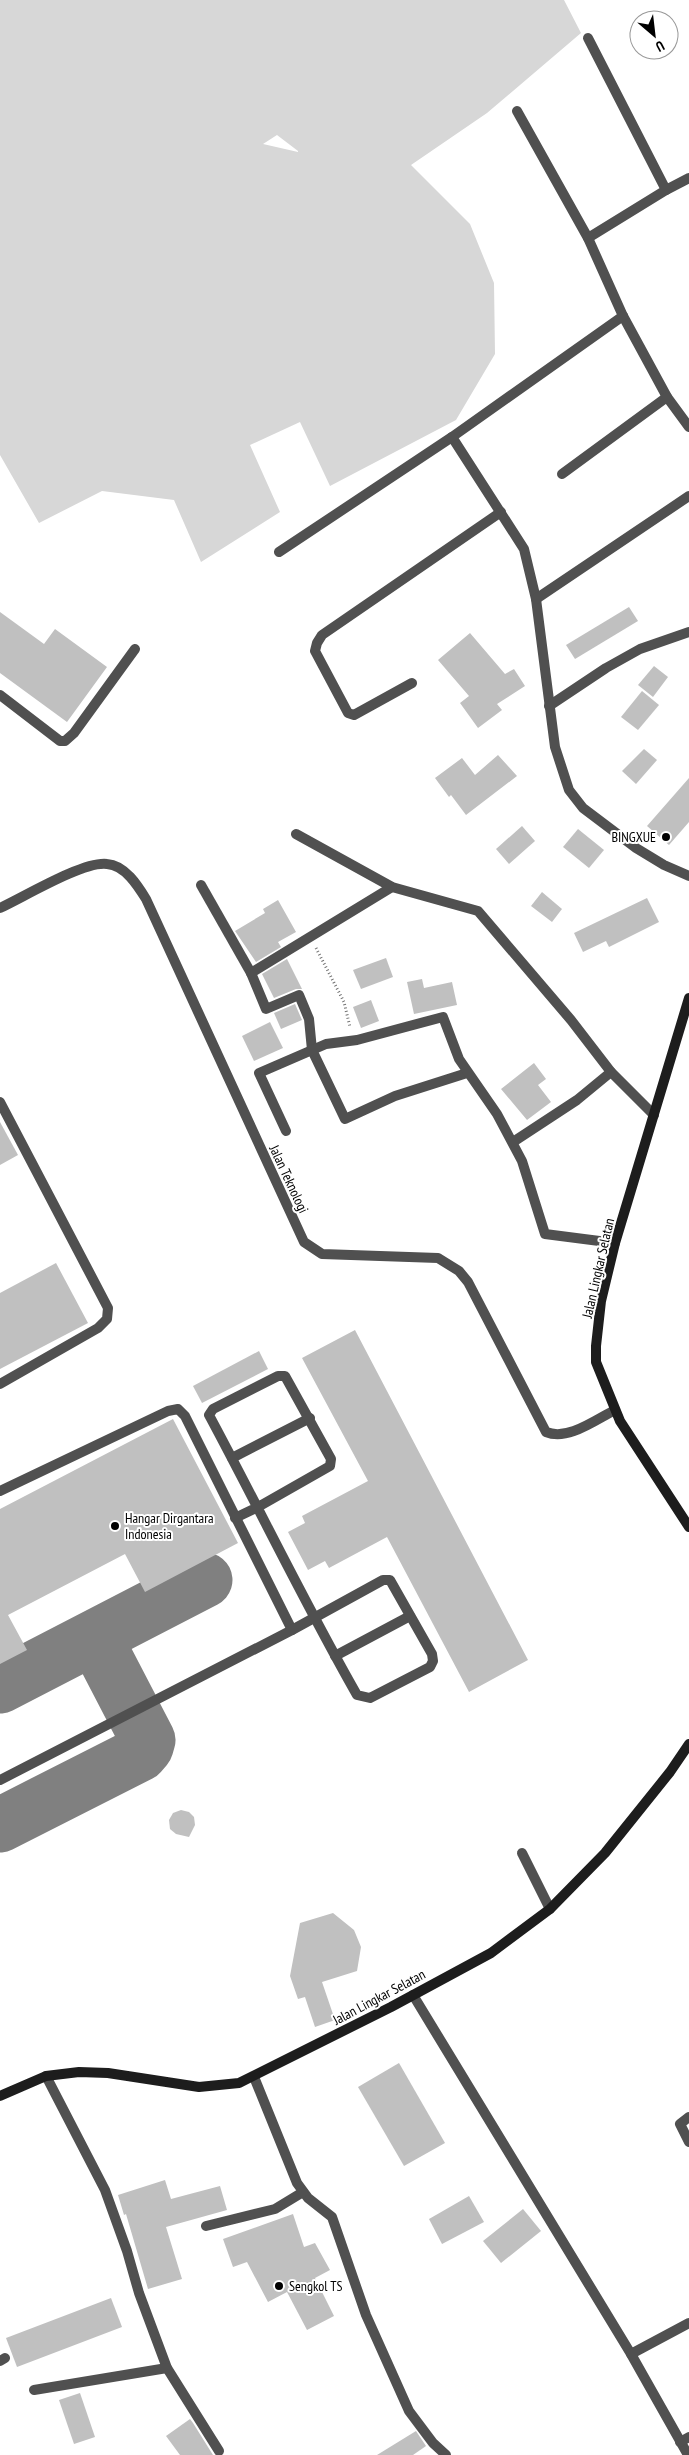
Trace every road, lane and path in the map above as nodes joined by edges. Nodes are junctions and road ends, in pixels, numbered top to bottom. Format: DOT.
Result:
graph roads {
  1 [pos="588,38"];
  2 [pos="517,111"];
  3 [pos="689,178"];
  4 [pos="666,190"];
  5 [pos="588,238"];
  6 [pos="623,316"];
  7 [pos="667,397"];
  8 [pos="689,427"];
  9 [pos="452,437"];
  10 [pos="562,474"];
  11 [pos="689,496"];
  12 [pos="502,512"];
  13 [pos="280,552"];
  14 [pos="536,599"];
  15 [pos="689,632"];
  16 [pos="135,649"];
  17 [pos="412,683"];
  18 [pos="0,695"];
  19 [pos="549,706"];
  20 [pos="296,834"];
  21 [pos="689,876"];
  22 [pos="201,886"];
  23 [pos="392,887"];
  24 [pos="0,908"];
  25 [pos="310,936"];
  26 [pos="250,973"];
  27 [pos="689,998"];
  28 [pos="353,1040"];
  29 [pos="312,1050"];
  30 [pos="611,1072"];
  31 [pos="467,1073"];
  32 [pos="0,1102"];
  33 [pos="654,1115"];
  34 [pos="286,1131"];
  35 [pos="513,1142"];
  36 [pos="615,1243"];
  37 [pos="0,1384"];
  38 [pos="615,1410"];
  39 [pos="310,1418"];
  40 [pos="232,1458"];
  41 [pos="0,1491"];
  42 [pos="258,1507"];
  43 [pos="235,1518"];
  44 [pos="689,1527"];
  45 [pos="410,1616"];
  46 [pos="315,1618"];
  47 [pos="292,1630"];
  48 [pos="335,1656"];
  49 [pos="689,1744"];
  50 [pos="0,1780"];
  51 [pos="522,1853"];
  52 [pos="550,1909"];
  53 [pos="413,1995"];
  54 [pos="46,2076"];
  55 [pos="254,2077"];
  56 [pos="0,2096"];
  57 [pos="689,2117"];
  58 [pos="689,2142"];
  59 [pos="303,2192"];
  60 [pos="206,2226"];
  61 [pos="689,2323"];
  62 [pos="630,2354"];
  63 [pos="167,2368"];
  64 [pos="34,2390"];
  65 [pos="684,2439"];
  66 [pos="219,2450"];
  67 [pos="446,2455"];
  68 [pos="688,2455"];
  1 -- 4 [label="street"];
  2 -- 5 [label="street"];
  3 -- 4 [label="street"];
  4 -- 5 [label="street"];
  5 -- 6 [label="street"];
  6 -- 7 [label="street"];
  6 -- 9 [label="street"];
  7 -- 8 [label="street"];
  7 -- 10 [label="street"];
  9 -- 12 [label="street"];
  9 -- 13 [label="street"];
  11 -- 14 [label="street"];
  12 -- 14 [label="street"];
  12 -- 17 [label="street"];
  14 -- 19 [label="street"];
  15 -- 19 [label="street"];
  16 -- 18 [label="street"];
  19 -- 21 [label="street"];
  20 -- 23 [label="street"];
  22 -- 26 [label="street"];
  23 -- 25 [label="street"];
  23 -- 30 [label="street"];
  24 -- 38 [label="street, Jalan Teknologi"];
  25 -- 26 [label="street"];
  25 -- 28 [label="path"];
  26 -- 29 [label="street"];
  27 -- 33 [label="main road, Jalan Lingkar Selatan"];
  28 -- 29 [label="street"];
  28 -- 31 [label="street"];
  29 -- 31 [label="street"];
  29 -- 34 [label="street"];
  30 -- 33 [label="street"];
  30 -- 35 [label="street"];
  31 -- 35 [label="street"];
  32 -- 37 [label="street"];
  33 -- 36 [label="main road, Jalan Lingkar Selatan"];
  35 -- 36 [label="street"];
  36 -- 38 [label="main road, Jalan Lingkar Selatan"];
  38 -- 44 [label="main road, Jalan Lingkar Selatan"];
  39 -- 40 [label="street"];
  39 -- 40 [label="street"];
  39 -- 42 [label="street"];
  40 -- 42 [label="street"];
  41 -- 43 [label="street"];
  42 -- 43 [label="street"];
  42 -- 46 [label="street"];
  43 -- 47 [label="street"];
  45 -- 46 [label="street"];
  45 -- 48 [label="street"];
  45 -- 48 [label="street"];
  46 -- 47 [label="street"];
  46 -- 48 [label="street"];
  47 -- 50 [label="street"];
  49 -- 52 [label="main road, Jalan Lingkar Selatan"];
  51 -- 52 [label="street"];
  52 -- 53 [label="main road, Jalan Lingkar Selatan"];
  53 -- 55 [label="main road, Jalan Lingkar Selatan"];
  53 -- 62 [label="street"];
  54 -- 55 [label="main road, Jalan Lingkar Selatan"];
  54 -- 56 [label="main road, Jalan Lingkar Selatan"];
  54 -- 63 [label="street"];
  55 -- 59 [label="street"];
  57 -- 58 [label="street"];
  59 -- 60 [label="street"];
  59 -- 67 [label="street"];
  61 -- 62 [label="street"];
  62 -- 65 [label="street"];
  63 -- 64 [label="street"];
  63 -- 66 [label="street"];
  65 -- 68 [label="street"];
}
